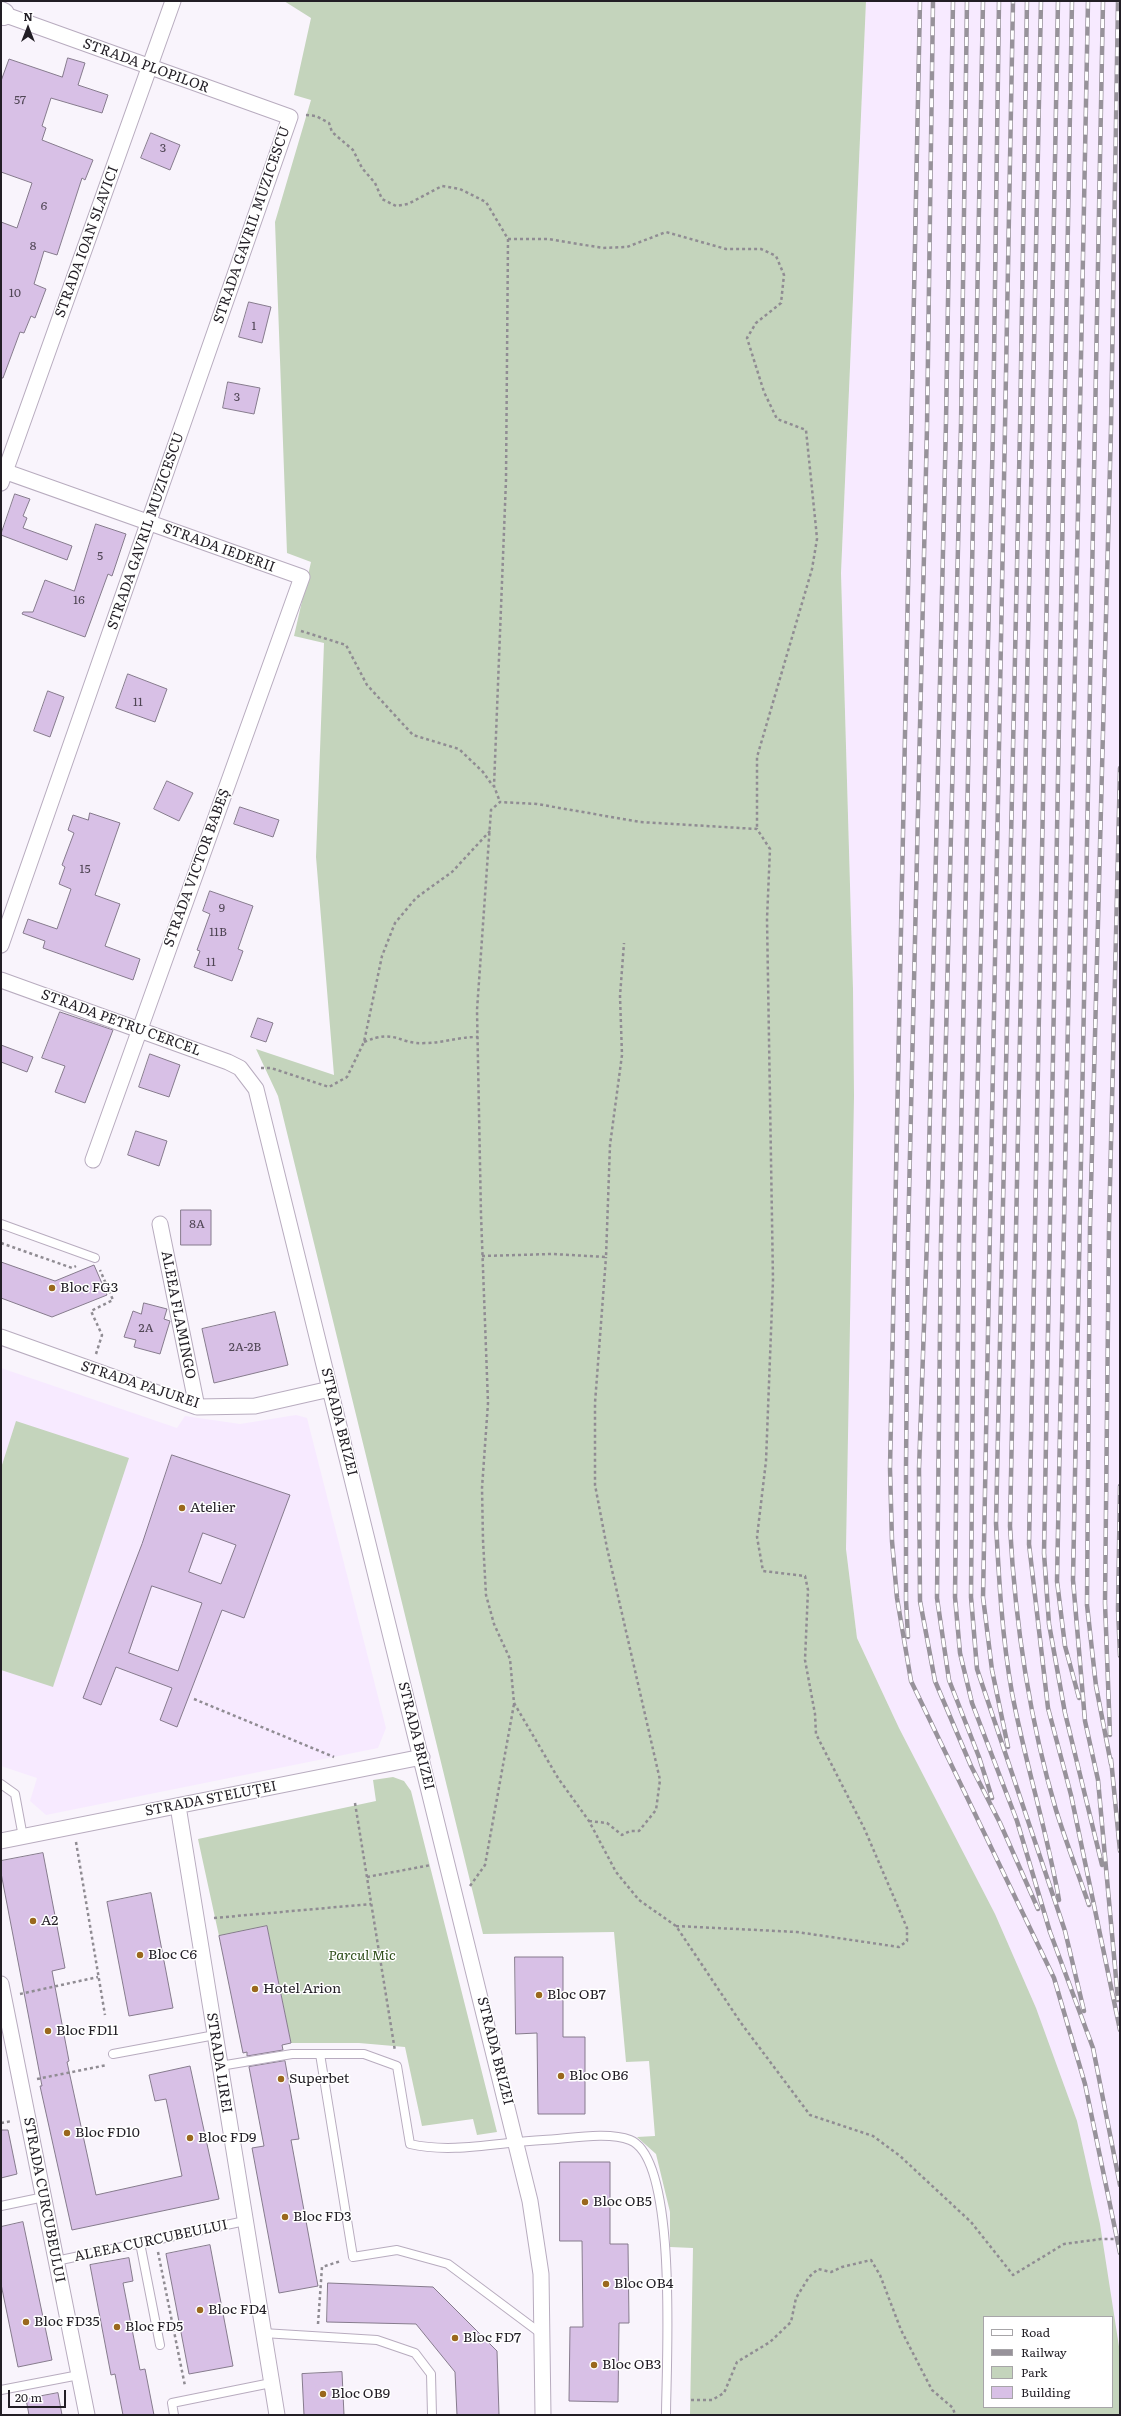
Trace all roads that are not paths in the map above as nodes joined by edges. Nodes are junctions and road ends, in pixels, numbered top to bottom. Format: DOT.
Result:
graph roads {
  1 [pos="173,1"];
  2 [pos="3,12"];
  3 [pos="149,67"];
  4 [pos="290,118"];
  5 [pos="2,475"];
  6 [pos="149,522"];
  7 [pos="302,577"];
  8 [pos="1,945"];
  9 [pos="1,980"];
  10 [pos="139,1029"];
  11 [pos="240,1068"];
  12 [pos="93,1160"];
  13 [pos="1,1224"];
  14 [pos="160,1224"];
  15 [pos="95,1258"];
  16 [pos="1,1336"];
  17 [pos="330,1389"];
  18 [pos="197,1407"];
  19 [pos="422,1757"];
  20 [pos="1,1784"];
  21 [pos="178,1806"];
  22 [pos="23,1837"];
  23 [pos="1,1841"];
  24 [pos="2,1991"];
  25 [pos="215,2035"];
  26 [pos="113,2054"];
  27 [pos="320,2054"];
  28 [pos="220,2066"];
  29 [pos="517,2141"];
  30 [pos="44,2197"];
  31 [pos="1,2206"];
  32 [pos="245,2221"];
  33 [pos="140,2243"];
  34 [pos="56,2261"];
  35 [pos="263,2333"];
  36 [pos="543,2335"];
  37 [pos="160,2345"];
  38 [pos="79,2375"];
  39 [pos="271,2383"];
  40 [pos="1,2390"];
  41 [pos="87,2415"];
  42 [pos="174,2415"];
  43 [pos="277,2415"];
  44 [pos="432,2415"];
  45 [pos="543,2415"];
  46 [pos="666,2415"];
  1 -- 3 [label="street, STRADA IOAN SLAVICI"];
  2 -- 3 [label="street, STRADA PLOPILOR"];
  3 -- 4 [label="street, STRADA PLOPILOR"];
  3 -- 5 [label="street, STRADA IOAN SLAVICI"];
  4 -- 6 [label="street, STRADA GAVRIL MUZICESCU"];
  5 -- 6 [label="street, STRADA IEDERII"];
  6 -- 7 [label="street, STRADA IEDERII"];
  6 -- 8 [label="street, STRADA GAVRIL MUZICESCU"];
  7 -- 10 [label="street, STRADA VICTOR BABEȘ"];
  9 -- 10 [label="street, STRADA PETRU CERCEL"];
  10 -- 11 [label="street, STRADA PETRU CERCEL"];
  10 -- 12 [label="street, STRADA VICTOR BABEȘ"];
  11 -- 17 [label="street, STRADA BRIZEI"];
  13 -- 15 [label="lane"];
  14 -- 18 [label="street, ALEEA FLAMINGO"];
  16 -- 18 [label="street, STRADA PAJUREI"];
  17 -- 18 [label="street, STRADA PAJUREI"];
  17 -- 19 [label="street, STRADA BRIZEI"];
  19 -- 21 [label="street, STRADA STELUȚEI"];
  19 -- 29 [label="street, STRADA BRIZEI"];
  20 -- 22 [label="lane"];
  21 -- 22 [label="street, STRADA STELUȚEI"];
  21 -- 25 [label="street, STRADA LIREI"];
  22 -- 23 [label="street, STRADA STELUȚEI"];
  24 -- 30 [label="street, STRADA CURCUBEULUI"];
  25 -- 26 [label="lane"];
  25 -- 28 [label="street, STRADA LIREI"];
  27 -- 28 [label="lane"];
  27 -- 29 [label="lane"];
  27 -- 36 [label="lane"];
  28 -- 32 [label="street, STRADA LIREI"];
  29 -- 36 [label="street, STRADA BRIZEI"];
  29 -- 46 [label="lane"];
  30 -- 31 [label="lane"];
  30 -- 34 [label="street, STRADA CURCUBEULUI"];
  32 -- 33 [label="lane, ALEEA CURCUBEULUI"];
  32 -- 35 [label="street, STRADA LIREI"];
  33 -- 34 [label="lane, ALEEA CURCUBEULUI"];
  33 -- 37 [label="lane"];
  34 -- 38 [label="street, STRADA CURCUBEULUI"];
  35 -- 39 [label="street, STRADA LIREI"];
  35 -- 44 [label="lane"];
  36 -- 45 [label="street, STRADA BRIZEI"];
  38 -- 40 [label="lane"];
  38 -- 41 [label="street, STRADA CURCUBEULUI"];
  39 -- 42 [label="lane"];
  39 -- 43 [label="street, STRADA LIREI"];
}
